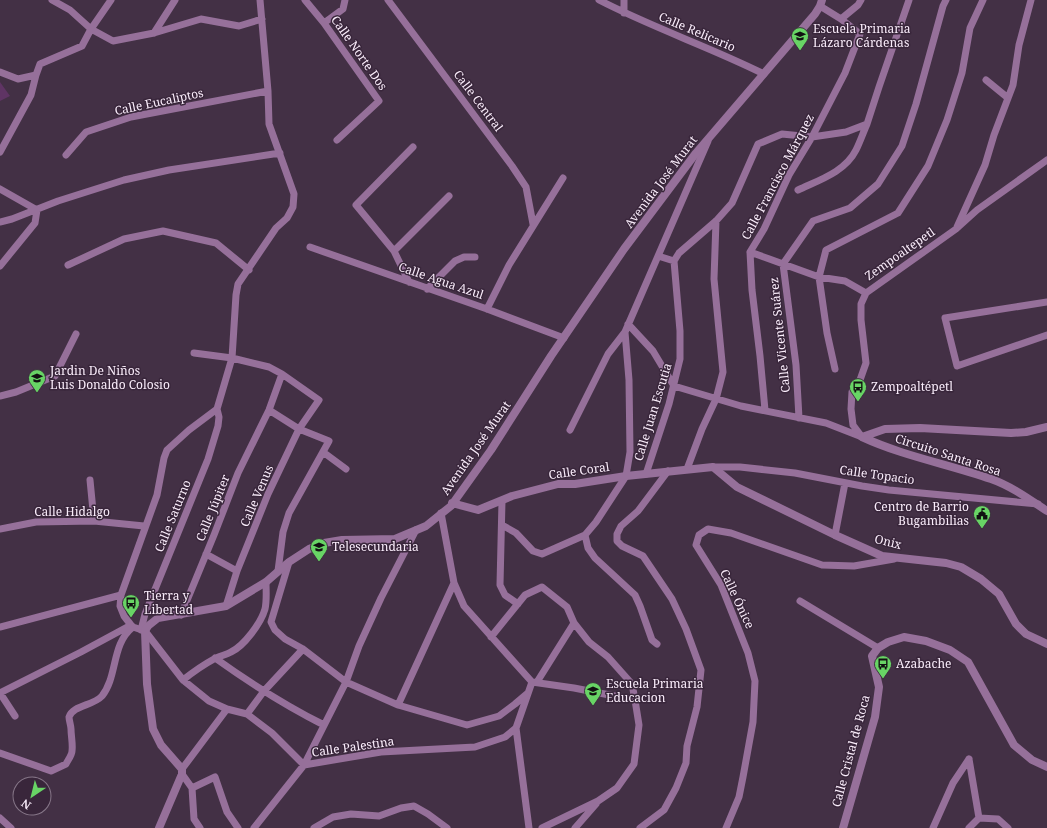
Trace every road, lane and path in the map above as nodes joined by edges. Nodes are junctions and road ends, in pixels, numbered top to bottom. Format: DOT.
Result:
graph roads {
  1 [pos="52,0"];
  2 [pos="111,0"];
  3 [pos="175,0"];
  4 [pos="260,0"];
  5 [pos="305,0"];
  6 [pos="345,0"];
  7 [pos="388,0"];
  8 [pos="599,0"];
  9 [pos="624,0"];
  10 [pos="861,0"];
  11 [pos="909,0"];
  12 [pos="946,0"];
  13 [pos="983,0"];
  14 [pos="1031,0"];
  15 [pos="821,3"];
  16 [pos="624,13"];
  17 [pos="262,19"];
  18 [pos="841,19"];
  19 [pos="324,23"];
  20 [pos="91,28"];
  21 [pos="154,34"];
  22 [pos="0,72"];
  23 [pos="764,74"];
  24 [pos="36,75"];
  25 [pos="986,80"];
  26 [pos="268,91"];
  27 [pos="1008,98"];
  28 [pos="867,124"];
  29 [pos="812,137"];
  30 [pos="709,138"];
  31 [pos="337,140"];
  32 [pos="413,147"];
  33 [pos="0,152"];
  34 [pos="280,153"];
  35 [pos="66,155"];
  36 [pos="1047,160"];
  37 [pos="563,178"];
  38 [pos="0,189"];
  39 [pos="798,190"];
  40 [pos="449,196"];
  41 [pos="37,210"];
  42 [pos="716,221"];
  43 [pos="0,222"];
  44 [pos="533,224"];
  45 [pos="956,229"];
  46 [pos="310,247"];
  47 [pos="394,251"];
  48 [pos="750,252"];
  49 [pos="658,256"];
  50 [pos="475,257"];
  51 [pos="674,261"];
  52 [pos="783,264"];
  53 [pos="0,266"];
  54 [pos="68,266"];
  55 [pos="249,270"];
  56 [pos="819,276"];
  57 [pos="409,282"];
  58 [pos="427,289"];
  59 [pos="866,293"];
  60 [pos="1047,302"];
  61 [pos="487,309"];
  62 [pos="628,324"];
  63 [pos="625,332"];
  64 [pos="76,334"];
  65 [pos="1047,335"];
  66 [pos="564,338"];
  67 [pos="194,353"];
  68 [pos="232,358"];
  69 [pos="834,369"];
  70 [pos="282,374"];
  71 [pos="674,386"];
  72 [pos="0,396"];
  73 [pos="716,399"];
  74 [pos="217,409"];
  75 [pos="269,410"];
  76 [pos="765,410"];
  77 [pos="799,418"];
  78 [pos="1047,427"];
  79 [pos="299,429"];
  80 [pos="570,430"];
  81 [pos="862,437"];
  82 [pos="323,452"];
  83 [pos="713,467"];
  84 [pos="346,469"];
  85 [pos="687,469"];
  86 [pos="668,471"];
  87 [pos="646,474"];
  88 [pos="626,476"];
  89 [pos="90,480"];
  90 [pos="844,483"];
  91 [pos="502,501"];
  92 [pos="452,503"];
  93 [pos="1038,504"];
  94 [pos="1047,511"];
  95 [pos="441,514"];
  96 [pos="94,521"];
  97 [pos="502,525"];
  98 [pos="144,526"];
  99 [pos="0,529"];
  100 [pos="416,530"];
  101 [pos="585,535"];
  102 [pos="835,535"];
  103 [pos="206,554"];
  104 [pos="896,558"];
  105 [pos="288,562"];
  106 [pos="237,571"];
  107 [pos="278,571"];
  108 [pos="266,582"];
  109 [pos="454,583"];
  110 [pos="121,595"];
  111 [pos="800,601"];
  112 [pos="518,604"];
  113 [pos="226,606"];
  114 [pos="181,615"];
  115 [pos="574,623"];
  116 [pos="132,626"];
  117 [pos="0,627"];
  118 [pos="143,630"];
  119 [pos="491,637"];
  120 [pos="657,644"];
  121 [pos="1047,644"];
  122 [pos="878,648"];
  123 [pos="303,649"];
  124 [pos="215,658"];
  125 [pos="183,680"];
  126 [pos="346,682"];
  127 [pos="535,682"];
  128 [pos="264,691"];
  129 [pos="0,693"];
  130 [pos="528,693"];
  131 [pos="635,700"];
  132 [pos="398,705"];
  133 [pos="227,708"];
  134 [pos="247,714"];
  135 [pos="15,716"];
  136 [pos="324,725"];
  137 [pos="516,728"];
  138 [pos="0,753"];
  139 [pos="304,765"];
  140 [pos="1047,767"];
  141 [pos="182,771"];
  142 [pos="192,788"];
  143 [pos="598,801"];
  144 [pos="0,818"];
  145 [pos="979,818"];
  146 [pos="11,828"];
  147 [pos="159,828"];
  148 [pos="200,828"];
  149 [pos="238,828"];
  150 [pos="254,828"];
  151 [pos="314,828"];
  152 [pos="447,828"];
  153 [pos="529,828"];
  154 [pos="542,828"];
  155 [pos="575,828"];
  156 [pos="640,828"];
  157 [pos="726,828"];
  158 [pos="843,828"];
  159 [pos="933,828"];
  160 [pos="969,828"];
  161 [pos="1008,828"];
  1 -- 20 [label="street"];
  2 -- 20 [label="street"];
  3 -- 21 [label="street"];
  4 -- 17 [label="street, Calle Saturno"];
  5 -- 19 [label="street, Calle Norte Dos"];
  6 -- 19 [label="street"];
  7 -- 44 [label="street, Calle Central"];
  8 -- 16 [label="street, Calle Relicario"];
  9 -- 16 [label="street"];
  10 -- 18 [label="street"];
  11 -- 28 [label="street"];
  12 -- 52 [label="street, Calle Vicente Suárez"];
  13 -- 56 [label="street"];
  14 -- 27 [label="street"];
  15 -- 18 [label="street, Calle Francisco Márquez"];
  15 -- 23 [label="street, Avenida José Murat"];
  16 -- 23 [label="street, Calle Relicario"];
  17 -- 21 [label="street"];
  17 -- 26 [label="street, Calle Saturno"];
  18 -- 29 [label="street, Calle Francisco Márquez"];
  19 -- 31 [label="street, Calle Norte Dos"];
  20 -- 21 [label="street"];
  20 -- 24 [label="street"];
  22 -- 24 [label="street"];
  23 -- 30 [label="street, Avenida José Murat"];
  24 -- 33 [label="street"];
  25 -- 27 [label="street"];
  26 -- 34 [label="street, Calle Saturno"];
  26 -- 35 [label="street, Calle Eucaliptos"];
  27 -- 45 [label="street"];
  28 -- 29 [label="street"];
  28 -- 39 [label="street"];
  29 -- 42 [label="street"];
  29 -- 48 [label="street, Calle Francisco Márquez"];
  30 -- 49 [label="street"];
  30 -- 66 [label="street, Avenida José Murat"];
  32 -- 47 [label="street"];
  34 -- 41 [label="street"];
  34 -- 55 [label="street, Calle Saturno"];
  36 -- 45 [label="street, Zempoaltepetl"];
  37 -- 44 [label="street"];
  38 -- 41 [label="street"];
  40 -- 47 [label="street"];
  41 -- 43 [label="street"];
  41 -- 53 [label="street"];
  42 -- 51 [label="street"];
  42 -- 73 [label="street"];
  44 -- 61 [label="street"];
  45 -- 59 [label="street, Zempoaltepetl"];
  46 -- 57 [label="street, Calle Agua Azul"];
  47 -- 57 [label="street"];
  48 -- 52 [label="street"];
  48 -- 76 [label="street, Calle Francisco Márquez"];
  49 -- 51 [label="street"];
  49 -- 62 [label="street"];
  50 -- 58 [label="street"];
  51 -- 71 [label="street, Calle Juan Escutia"];
  52 -- 56 [label="street"];
  52 -- 77 [label="street, Calle Vicente Suárez"];
  54 -- 55 [label="street"];
  55 -- 68 [label="street, Calle Saturno"];
  56 -- 59 [label="street"];
  56 -- 69 [label="street"];
  57 -- 58 [label="street, Calle Agua Azul"];
  58 -- 61 [label="street, Calle Agua Azul"];
  59 -- 81 [label="street, Zempoaltepetl"];
  60 -- 65 [label="street"];
  61 -- 66 [label="street, Calle Agua Azul"];
  62 -- 63 [label="street"];
  62 -- 71 [label="street"];
  63 -- 80 [label="street"];
  63 -- 88 [label="street"];
  64 -- 72 [label="street"];
  66 -- 92 [label="street, Avenida José Murat"];
  67 -- 68 [label="street"];
  68 -- 70 [label="street"];
  68 -- 74 [label="street, Calle Saturno"];
  70 -- 75 [label="street, Calle Júpiter"];
  70 -- 79 [label="street, Calle Venus"];
  71 -- 73 [label="street"];
  71 -- 87 [label="street, Calle Juan Escutia"];
  73 -- 76 [label="street"];
  73 -- 85 [label="street"];
  74 -- 98 [label="street"];
  74 -- 118 [label="street, Calle Saturno"];
  75 -- 79 [label="street"];
  75 -- 103 [label="street, Calle Júpiter"];
  76 -- 77 [label="street"];
  77 -- 81 [label="street"];
  78 -- 81 [label="street"];
  79 -- 82 [label="street"];
  79 -- 106 [label="street, Calle Venus"];
  81 -- 93 [label="street, Circuito Santa Rosa"];
  82 -- 84 [label="street"];
  82 -- 107 [label="street"];
  83 -- 85 [label="street, Calle Coral"];
  83 -- 90 [label="street, Calle Topacio"];
  83 -- 102 [label="street, Onix"];
  85 -- 86 [label="street, Calle Coral"];
  86 -- 87 [label="street, Calle Coral"];
  86 -- 156 [label="street"];
  87 -- 88 [label="street, Calle Coral"];
  88 -- 91 [label="street, Calle Coral"];
  88 -- 101 [label="street"];
  89 -- 96 [label="street"];
  90 -- 93 [label="street, Calle Topacio"];
  90 -- 102 [label="street"];
  91 -- 92 [label="street, Calle Coral"];
  91 -- 97 [label="street"];
  92 -- 95 [label="street, Avenida José Murat"];
  93 -- 94 [label="street, Circuito Santa Rosa"];
  95 -- 100 [label="street, Avenida José Murat"];
  95 -- 109 [label="street"];
  96 -- 98 [label="street, Calle Hidalgo"];
  96 -- 99 [label="street, Calle Hidalgo"];
  97 -- 101 [label="street"];
  97 -- 112 [label="street"];
  98 -- 110 [label="street"];
  100 -- 105 [label="street, Avenida José Murat"];
  100 -- 126 [label="street"];
  101 -- 120 [label="street"];
  102 -- 104 [label="street, Onix"];
  103 -- 106 [label="street"];
  103 -- 114 [label="street, Calle Júpiter"];
  104 -- 121 [label="street, Onix"];
  104 -- 157 [label="street, Calle Ónice"];
  105 -- 107 [label="street, Avenida José Murat"];
  105 -- 123 [label="street"];
  106 -- 113 [label="street, Calle Venus"];
  107 -- 108 [label="street, Avenida José Murat"];
  108 -- 113 [label="street, Avenida José Murat"];
  108 -- 124 [label="street"];
  109 -- 119 [label="street"];
  109 -- 132 [label="street"];
  110 -- 116 [label="street"];
  110 -- 117 [label="street"];
  111 -- 122 [label="street"];
  112 -- 115 [label="street"];
  112 -- 119 [label="street"];
  113 -- 114 [label="street, Avenida José Murat"];
  114 -- 118 [label="street, Avenida José Murat"];
  115 -- 127 [label="street"];
  115 -- 131 [label="street"];
  116 -- 118 [label="street"];
  116 -- 129 [label="street"];
  116 -- 138 [label="street"];
  118 -- 125 [label="street, Calle Palestina"];
  118 -- 141 [label="street"];
  119 -- 127 [label="street"];
  122 -- 140 [label="street"];
  122 -- 158 [label="street, Calle Cristal de Roca"];
  123 -- 126 [label="street"];
  123 -- 128 [label="street"];
  124 -- 125 [label="street"];
  124 -- 128 [label="street"];
  125 -- 133 [label="street, Calle Palestina"];
  126 -- 132 [label="street"];
  126 -- 136 [label="street"];
  127 -- 130 [label="street"];
  127 -- 131 [label="street"];
  128 -- 134 [label="street"];
  128 -- 136 [label="street"];
  129 -- 135 [label="street"];
  130 -- 132 [label="street"];
  130 -- 137 [label="street"];
  131 -- 143 [label="street"];
  133 -- 134 [label="street, Calle Palestina"];
  133 -- 141 [label="street"];
  134 -- 139 [label="street, Calle Palestina"];
  136 -- 139 [label="street"];
  137 -- 139 [label="street, Calle Palestina"];
  137 -- 153 [label="street"];
  139 -- 150 [label="street"];
  141 -- 142 [label="street"];
  141 -- 147 [label="street"];
  142 -- 148 [label="street"];
  142 -- 149 [label="street"];
  143 -- 154 [label="street"];
  143 -- 155 [label="street"];
  144 -- 146 [label="street"];
  145 -- 159 [label="street"];
  145 -- 160 [label="street"];
  145 -- 161 [label="street"];
  151 -- 152 [label="street"];
}
